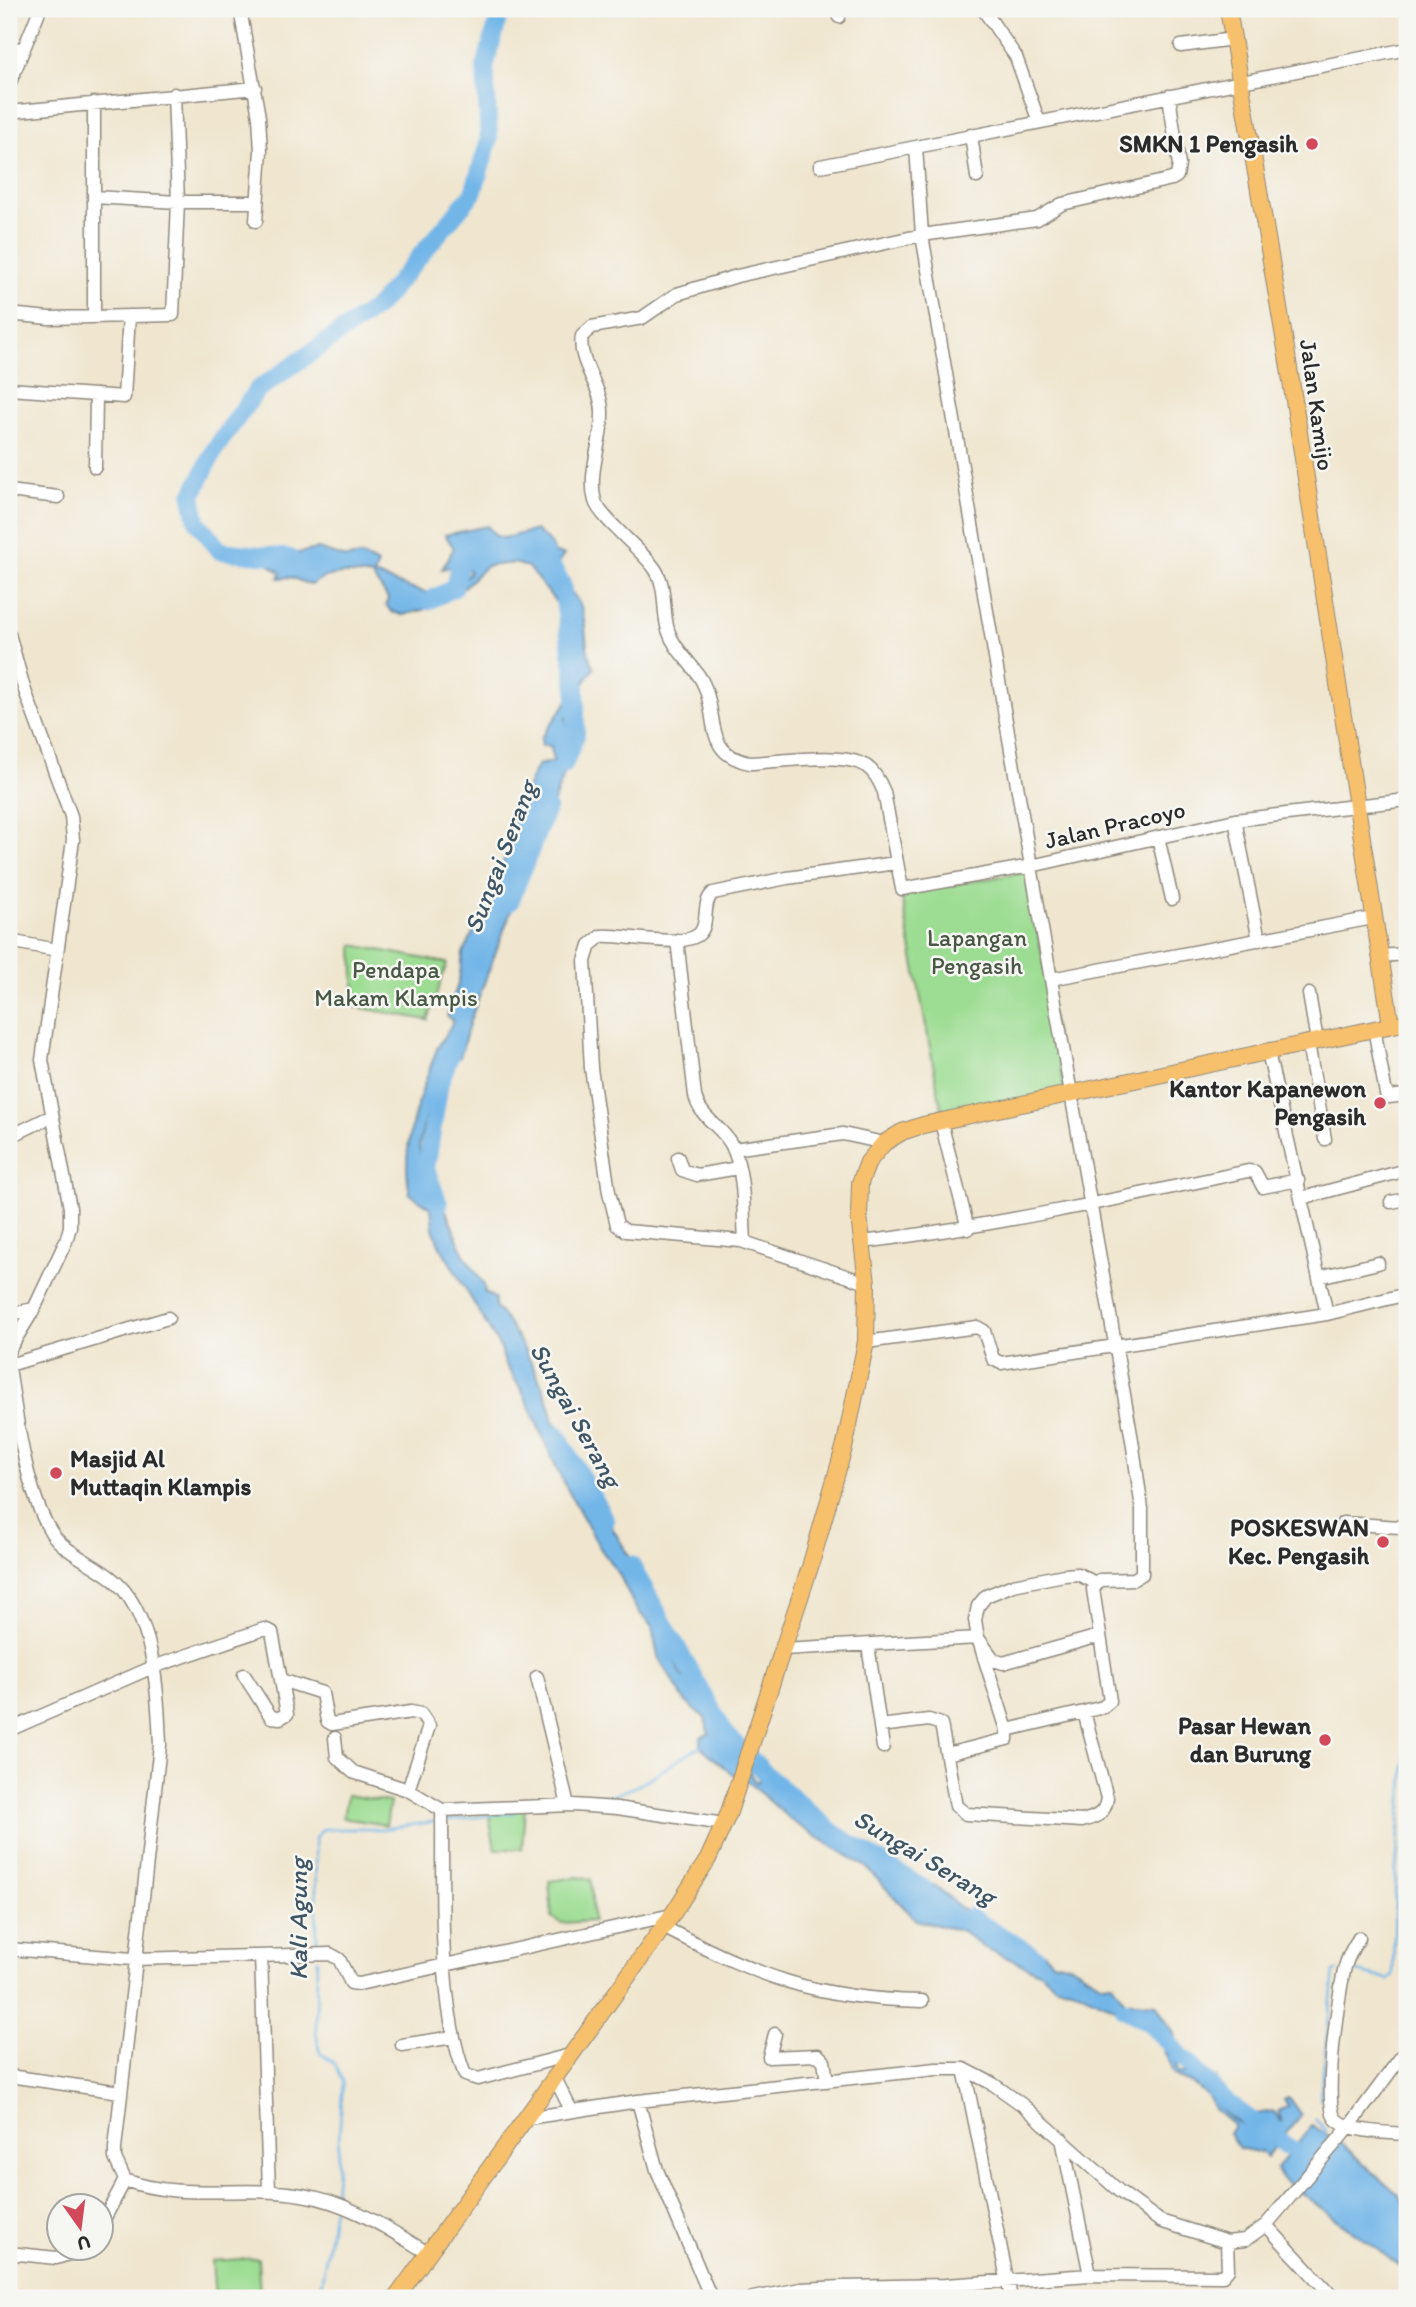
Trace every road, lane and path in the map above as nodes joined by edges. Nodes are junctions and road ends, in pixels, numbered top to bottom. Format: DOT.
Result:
graph roads {
  1 [pos="40,9"];
  2 [pos="240,9"];
  3 [pos="983,9"];
  4 [pos="1228,9"];
  5 [pos="1233,39"];
  6 [pos="1181,46"];
  7 [pos="9,48"];
  8 [pos="23,49"];
  9 [pos="1407,49"];
  10 [pos="1241,82"];
  11 [pos="9,85"];
  12 [pos="255,88"];
  13 [pos="174,94"];
  14 [pos="1169,96"];
  15 [pos="93,103"];
  16 [pos="9,112"];
  17 [pos="1039,122"];
  18 [pos="971,135"];
  19 [pos="916,147"];
  20 [pos="820,166"];
  21 [pos="977,177"];
  22 [pos="94,197"];
  23 [pos="178,202"];
  24 [pos="257,202"];
  25 [pos="256,221"];
  26 [pos="922,235"];
  27 [pos="9,314"];
  28 [pos="129,316"];
  29 [pos="94,317"];
  30 [pos="9,389"];
  31 [pos="96,395"];
  32 [pos="95,467"];
  33 [pos="9,491"];
  34 [pos="58,497"];
  35 [pos="9,634"];
  36 [pos="24,688"];
  37 [pos="9,690"];
  38 [pos="1407,800"];
  39 [pos="1355,808"];
  40 [pos="1235,820"];
  41 [pos="1158,836"];
  42 [pos="896,863"];
  43 [pos="1031,866"];
  44 [pos="1171,899"];
  45 [pos="1373,919"];
  46 [pos="677,940"];
  47 [pos="1259,940"];
  48 [pos="9,941"];
  49 [pos="57,950"];
  50 [pos="1407,954"];
  51 [pos="1379,956"];
  52 [pos="1051,979"];
  53 [pos="1309,994"];
  54 [pos="1399,1023"];
  55 [pos="1374,1028"];
  56 [pos="1313,1042"];
  57 [pos="1268,1052"];
  58 [pos="1071,1094"];
  59 [pos="1405,1095"];
  60 [pos="52,1116"];
  61 [pos="941,1122"];
  62 [pos="9,1137"];
  63 [pos="1325,1139"];
  64 [pos="884,1143"];
  65 [pos="733,1149"];
  66 [pos="678,1158"];
  67 [pos="738,1168"];
  68 [pos="1407,1170"];
  69 [pos="1298,1180"];
  70 [pos="1302,1198"];
  71 [pos="1407,1199"];
  72 [pos="1391,1202"];
  73 [pos="1091,1206"];
  74 [pos="968,1229"];
  75 [pos="745,1242"];
  76 [pos="862,1242"];
  77 [pos="1378,1263"];
  78 [pos="1319,1277"];
  79 [pos="867,1283"];
  80 [pos="1407,1294"];
  81 [pos="34,1309"];
  82 [pos="9,1314"];
  83 [pos="1327,1314"];
  84 [pos="168,1318"];
  85 [pos="866,1342"];
  86 [pos="1115,1346"];
  87 [pos="9,1350"];
  88 [pos="9,1366"];
  89 [pos="1343,1523"];
  90 [pos="1398,1527"];
  91 [pos="1095,1583"];
  92 [pos="1099,1636"];
  93 [pos="978,1638"];
  94 [pos="868,1645"];
  95 [pos="783,1649"];
  96 [pos="153,1667"];
  97 [pos="244,1675"];
  98 [pos="537,1676"];
  99 [pos="281,1680"];
  100 [pos="1084,1712"];
  101 [pos="880,1726"];
  102 [pos="9,1730"];
  103 [pos="1007,1730"];
  104 [pos="335,1738"];
  105 [pos="883,1747"];
  106 [pos="947,1754"];
  107 [pos="408,1790"];
  108 [pos="571,1805"];
  109 [pos="442,1817"];
  110 [pos="726,1820"];
  111 [pos="668,1921"];
  112 [pos="1359,1938"];
  113 [pos="9,1949"];
  114 [pos="261,1956"];
  115 [pos="134,1959"];
  116 [pos="447,1964"];
  117 [pos="922,2000"];
  118 [pos="775,2034"];
  119 [pos="454,2037"];
  120 [pos="402,2045"];
  121 [pos="1407,2049"];
  122 [pos="570,2055"];
  123 [pos="964,2069"];
  124 [pos="9,2076"];
  125 [pos="556,2080"];
  126 [pos="827,2081"];
  127 [pos="120,2092"];
  128 [pos="638,2101"];
  129 [pos="571,2110"];
  130 [pos="528,2118"];
  131 [pos="1346,2130"];
  132 [pos="1407,2134"];
  133 [pos="1062,2139"];
  134 [pos="125,2180"];
  135 [pos="269,2191"];
  136 [pos="116,2196"];
  137 [pos="1266,2225"];
  138 [pos="1227,2242"];
  139 [pos="9,2253"];
  140 [pos="428,2253"];
  141 [pos="46,2257"];
  142 [pos="1090,2275"];
  143 [pos="1008,2279"];
  144 [pos="396,2298"];
  145 [pos="711,2298"];
  146 [pos="753,2298"];
  147 [pos="1011,2298"];
  148 [pos="1335,2298"];
  1 -- 8 [label="street"];
  2 -- 12 [label="street"];
  3 -- 17 [label="street"];
  4 -- 5 [label="main road, Jalan Kamijo"];
  5 -- 6 [label="street"];
  5 -- 10 [label="main road, Jalan Kamijo"];
  7 -- 8 [label="street"];
  8 -- 11 [label="street"];
  9 -- 10 [label="street"];
  10 -- 14 [label="street"];
  10 -- 39 [label="main road, Jalan Kamijo"];
  12 -- 13 [label="street"];
  12 -- 24 [label="street"];
  13 -- 15 [label="street"];
  13 -- 23 [label="street"];
  14 -- 17 [label="street"];
  14 -- 26 [label="street"];
  15 -- 16 [label="street"];
  15 -- 22 [label="street"];
  17 -- 18 [label="street"];
  18 -- 19 [label="street"];
  18 -- 21 [label="street"];
  19 -- 20 [label="street"];
  19 -- 26 [label="street"];
  22 -- 23 [label="street"];
  22 -- 29 [label="street"];
  23 -- 24 [label="street"];
  23 -- 28 [label="street"];
  24 -- 25 [label="street"];
  26 -- 42 [label="street"];
  26 -- 43 [label="street"];
  27 -- 29 [label="street"];
  28 -- 29 [label="street"];
  28 -- 31 [label="street"];
  30 -- 31 [label="street"];
  31 -- 32 [label="street"];
  33 -- 34 [label="street"];
  35 -- 36 [label="street"];
  36 -- 37 [label="street"];
  36 -- 49 [label="street"];
  38 -- 39 [label="street, Jalan Pracoyo"];
  39 -- 40 [label="street, Jalan Pracoyo"];
  39 -- 45 [label="main road, Jalan Kamijo"];
  40 -- 41 [label="street, Jalan Pracoyo"];
  40 -- 47 [label="street"];
  41 -- 43 [label="street, Jalan Pracoyo"];
  41 -- 44 [label="street"];
  42 -- 43 [label="street"];
  42 -- 46 [label="street"];
  43 -- 52 [label="street, Jalan Pracoyo"];
  45 -- 47 [label="street"];
  45 -- 51 [label="main road, Jalan Kamijo"];
  46 -- 65 [label="street"];
  46 -- 75 [label="street"];
  47 -- 52 [label="street"];
  48 -- 49 [label="street"];
  49 -- 60 [label="street"];
  50 -- 51 [label="street"];
  51 -- 54 [label="main road, Jalan Kamijo"];
  52 -- 58 [label="street, Jalan Pracoyo"];
  53 -- 56 [label="street"];
  54 -- 55 [label="main road"];
  55 -- 56 [label="main road"];
  55 -- 59 [label="street"];
  56 -- 57 [label="main road"];
  56 -- 63 [label="street"];
  57 -- 58 [label="main road"];
  57 -- 69 [label="street"];
  58 -- 61 [label="main road"];
  58 -- 73 [label="street, Jalan Pracoyo"];
  60 -- 62 [label="street"];
  60 -- 81 [label="street"];
  61 -- 64 [label="main road"];
  61 -- 74 [label="street"];
  64 -- 65 [label="street"];
  64 -- 76 [label="main road"];
  65 -- 67 [label="street"];
  66 -- 67 [label="street"];
  67 -- 75 [label="street"];
  68 -- 70 [label="street"];
  69 -- 70 [label="street"];
  69 -- 73 [label="street"];
  70 -- 78 [label="street"];
  71 -- 72 [label="street"];
  73 -- 74 [label="street"];
  73 -- 86 [label="street, Jalan Pracoyo"];
  74 -- 76 [label="street"];
  75 -- 79 [label="street"];
  76 -- 79 [label="main road"];
  77 -- 78 [label="street"];
  78 -- 83 [label="street"];
  79 -- 85 [label="main road"];
  80 -- 83 [label="street"];
  81 -- 82 [label="street"];
  81 -- 87 [label="street"];
  83 -- 86 [label="street"];
  84 -- 88 [label="street"];
  85 -- 86 [label="street"];
  85 -- 95 [label="main road"];
  86 -- 91 [label="street, Jalan Pracoyo"];
  88 -- 96 [label="street"];
  89 -- 90 [label="street"];
  91 -- 92 [label="street"];
  91 -- 93 [label="street"];
  92 -- 93 [label="street"];
  92 -- 100 [label="street"];
  93 -- 94 [label="street"];
  93 -- 103 [label="street"];
  94 -- 95 [label="street"];
  94 -- 101 [label="street"];
  95 -- 110 [label="main road"];
  96 -- 99 [label="street"];
  96 -- 102 [label="street"];
  96 -- 115 [label="street"];
  97 -- 99 [label="street"];
  98 -- 108 [label="street"];
  99 -- 107 [label="street"];
  100 -- 103 [label="street"];
  100 -- 106 [label="street"];
  101 -- 105 [label="street"];
  101 -- 106 [label="street"];
  103 -- 106 [label="street"];
  104 -- 107 [label="street"];
  107 -- 109 [label="street"];
  108 -- 109 [label="street"];
  108 -- 110 [label="street"];
  109 -- 116 [label="street"];
  110 -- 111 [label="main road"];
  111 -- 116 [label="street"];
  111 -- 117 [label="street"];
  111 -- 122 [label="main road"];
  112 -- 131 [label="street"];
  113 -- 115 [label="street"];
  114 -- 115 [label="street"];
  114 -- 116 [label="street"];
  114 -- 135 [label="street"];
  115 -- 127 [label="street"];
  116 -- 119 [label="street"];
  118 -- 126 [label="street"];
  119 -- 120 [label="street"];
  119 -- 122 [label="street"];
  121 -- 131 [label="street"];
  122 -- 125 [label="main road"];
  123 -- 126 [label="street"];
  123 -- 133 [label="street"];
  123 -- 143 [label="street"];
  124 -- 127 [label="street"];
  125 -- 129 [label="street"];
  125 -- 130 [label="main road"];
  126 -- 128 [label="street"];
  127 -- 134 [label="street"];
  128 -- 129 [label="street"];
  128 -- 145 [label="street"];
  129 -- 130 [label="street"];
  130 -- 140 [label="main road"];
  131 -- 132 [label="street"];
  131 -- 137 [label="street"];
  133 -- 138 [label="street"];
  133 -- 142 [label="street"];
  134 -- 135 [label="street"];
  134 -- 136 [label="street"];
  135 -- 140 [label="street"];
  137 -- 138 [label="street"];
  137 -- 148 [label="street"];
  138 -- 142 [label="street"];
  139 -- 141 [label="street"];
  140 -- 144 [label="main road"];
  142 -- 143 [label="street"];
  143 -- 146 [label="street"];
  143 -- 147 [label="street"];
}
